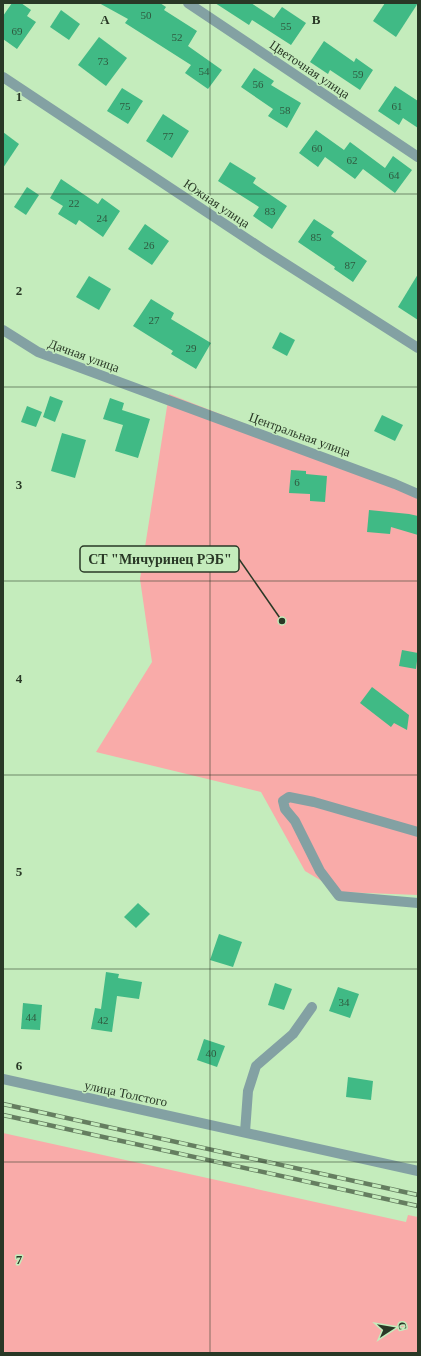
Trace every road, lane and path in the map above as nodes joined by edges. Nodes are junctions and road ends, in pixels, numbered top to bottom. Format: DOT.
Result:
graph roads {
  1 [pos="188,3"];
  2 [pos="3,77"];
  3 [pos="418,157"];
  4 [pos="3,330"];
  5 [pos="418,348"];
  6 [pos="172,401"];
  7 [pos="418,494"];
  8 [pos="418,832"];
  9 [pos="418,903"];
  10 [pos="312,1007"];
  11 [pos="3,1079"];
  12 [pos="245,1132"];
  13 [pos="418,1171"];
  1 -- 3 [label="street, Цветочная улица"];
  2 -- 5 [label="street, Южная улица"];
  4 -- 6 [label="street, Дачная улица"];
  6 -- 7 [label="street, Центральная улица"];
  8 -- 9 [label="street"];
  10 -- 12 [label="street"];
  11 -- 12 [label="street, улица Толстого"];
  12 -- 13 [label="street, улица Толстого"];
}
